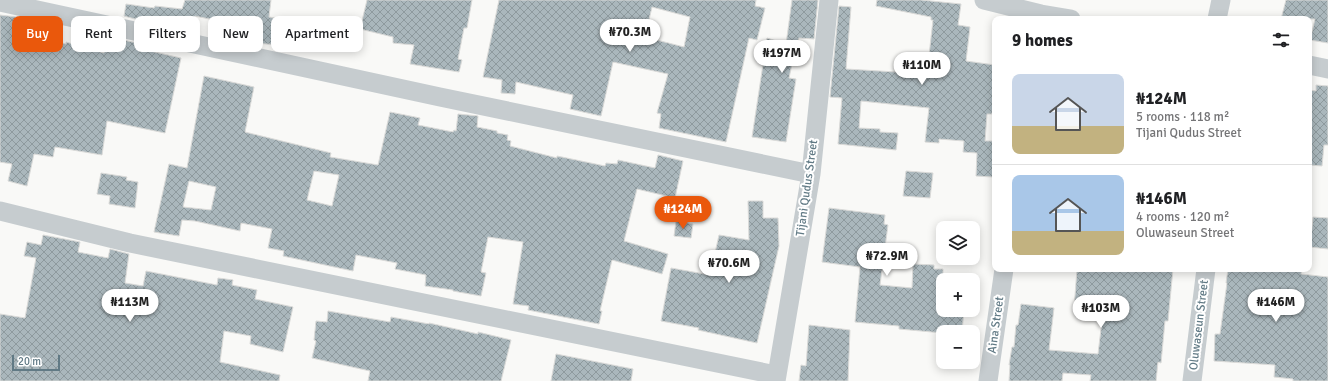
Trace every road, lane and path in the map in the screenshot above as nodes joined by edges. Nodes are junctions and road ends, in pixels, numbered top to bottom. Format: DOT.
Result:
graph roads {
  1 [pos="829,0"];
  2 [pos="984,0"];
  3 [pos="1221,0"];
  4 [pos="0,2"];
  5 [pos="1013,3"];
  6 [pos="1040,16"];
  7 [pos="1218,16"];
  8 [pos="1312,66"];
  9 [pos="1328,69"];
  10 [pos="811,174"];
  11 [pos="0,211"];
  12 [pos="1004,272"];
  13 [pos="1206,272"];
  14 [pos="776,378"];
  15 [pos="988,381"];
  16 [pos="1192,381"];
  1 -- 10 [label="street, Tijani Qudus Street"];
  2 -- 5 [label="street"];
  3 -- 7 [label="street"];
  4 -- 10 [label="street"];
  5 -- 6 [label="street"];
  8 -- 9 [label="street"];
  10 -- 14 [label="street, Tijani Qudus Street"];
  11 -- 14 [label="street"];
  12 -- 15 [label="street, Aina Street"];
  13 -- 16 [label="street, Oluwaseun Street"];
}
